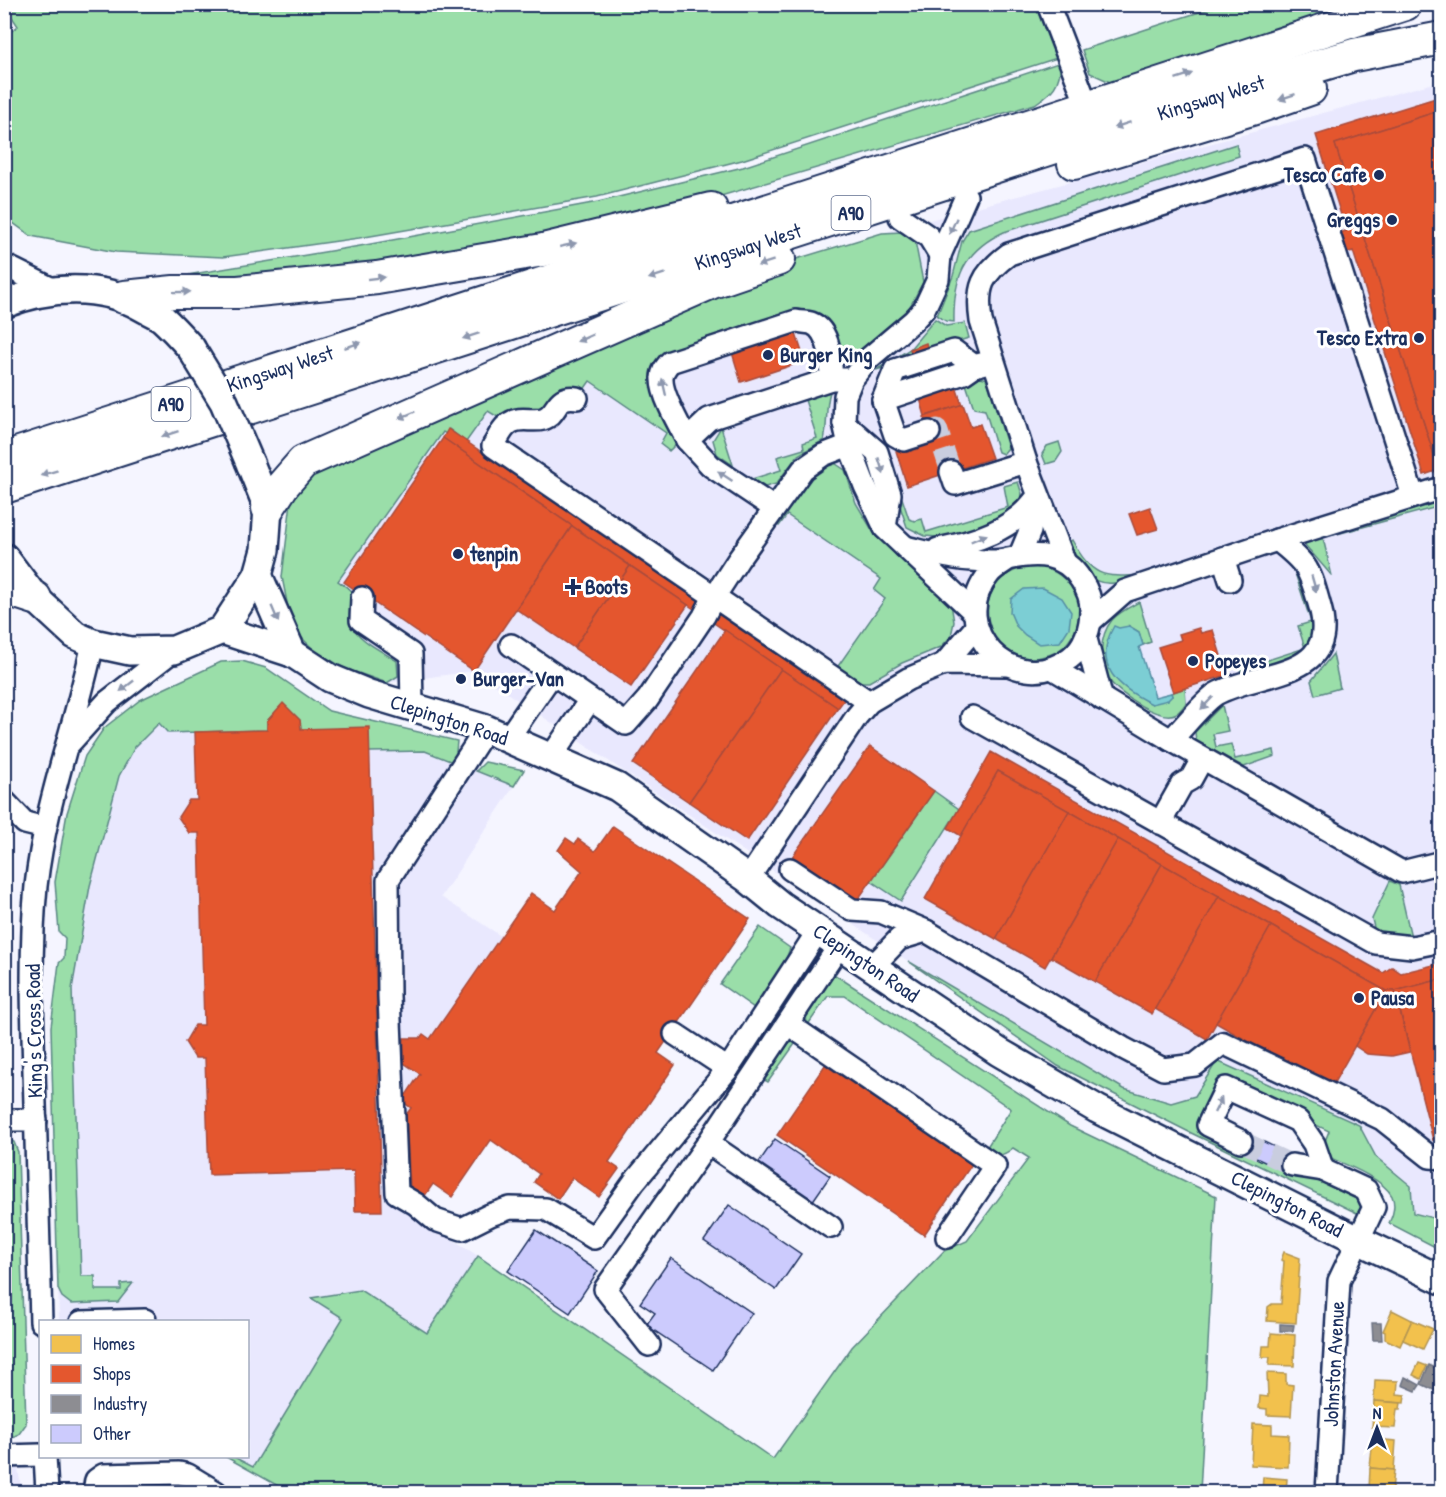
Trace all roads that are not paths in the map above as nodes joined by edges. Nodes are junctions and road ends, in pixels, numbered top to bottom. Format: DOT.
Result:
graph roads {
  1 [pos="1405,4"];
  2 [pos="1053,6"];
  3 [pos="1442,38"];
  4 [pos="1442,44"];
  5 [pos="1088,108"];
  6 [pos="966,196"];
  7 [pos="900,217"];
  8 [pos="940,255"];
  9 [pos="4,265"];
  10 [pos="54,290"];
  11 [pos="124,297"];
  12 [pos="4,304"];
  13 [pos="984,363"];
  14 [pos="842,379"];
  15 [pos="577,398"];
  16 [pos="844,423"];
  17 [pos="929,432"];
  18 [pos="687,440"];
  19 [pos="849,445"];
  20 [pos="4,458"];
  21 [pos="1026,462"];
  22 [pos="951,472"];
  23 [pos="4,487"];
  24 [pos="1442,488"];
  25 [pos="1035,494"];
  26 [pos="1413,496"];
  27 [pos="268,508"];
  28 [pos="774,508"];
  29 [pos="885,528"];
  30 [pos="1277,540"];
  31 [pos="913,549"];
  32 [pos="4,557"];
  33 [pos="1013,558"];
  34 [pos="1223,558"];
  35 [pos="1065,563"];
  36 [pos="258,575"];
  37 [pos="1230,580"];
  38 [pos="4,588"];
  39 [pos="1087,590"];
  40 [pos="1125,591"];
  41 [pos="714,597"];
  42 [pos="35,598"];
  43 [pos="362,598"];
  44 [pos="975,619"];
  45 [pos="222,630"];
  46 [pos="1088,630"];
  47 [pos="93,643"];
  48 [pos="511,645"];
  49 [pos="174,650"];
  50 [pos="292,653"];
  51 [pos="944,664"];
  52 [pos="1006,664"];
  53 [pos="1052,668"];
  54 [pos="552,674"];
  55 [pos="1102,699"];
  56 [pos="590,700"];
  57 [pos="869,702"];
  58 [pos="412,707"];
  59 [pos="972,717"];
  60 [pos="497,734"];
  61 [pos="1171,740"];
  62 [pos="68,745"];
  63 [pos="551,757"];
  64 [pos="1203,759"];
  65 [pos="1182,784"];
  66 [pos="4,801"];
  67 [pos="1160,823"];
  68 [pos="45,828"];
  69 [pos="1442,862"];
  70 [pos="790,869"];
  71 [pos="748,879"];
  72 [pos="926,931"];
  73 [pos="829,939"];
  74 [pos="1442,941"];
  75 [pos="872,967"];
  76 [pos="788,1024"];
  77 [pos="675,1034"];
  78 [pos="728,1069"];
  79 [pos="36,1119"];
  80 [pos="4,1120"];
  81 [pos="1241,1141"];
  82 [pos="708,1143"];
  83 [pos="1442,1158"];
  84 [pos="1292,1165"];
  85 [pos="1323,1170"];
  86 [pos="831,1227"];
  87 [pos="947,1237"];
  88 [pos="1358,1240"];
  89 [pos="1442,1280"];
  90 [pos="41,1320"];
  91 [pos="649,1345"];
  92 [pos="4,1455"];
  93 [pos="39,1455"];
  94 [pos="45,1458"];
  95 [pos="47,1492"];
  96 [pos="94,1492"];
  97 [pos="216,1492"];
  98 [pos="1327,1492"];
  5 -- 1 [label="highway, Kingsway West / A90, one-way"];
  2 -- 5 [label="street"];
  3 -- 23 [label="highway, Kingsway West / A90, one-way"];
  4 -- 6 [label="highway, A90, one-way"];
  11 -- 5 [label="highway, A90, one-way"];
  20 -- 5 [label="highway, Kingsway West / A90, one-way"];
  6 -- 7 [label="highway, A90"];
  6 -- 8 [label="street, one-way"];
  7 -- 8 [label="street"];
  7 -- 27 [label="highway, A90, one-way"];
  8 -- 14 [label="street"];
  9 -- 10 [label="street"];
  10 -- 11 [label="main road, Kingsway West"];
  10 -- 12 [label="main road, Kingsway West"];
  11 -- 27 [label="main road, Kingsway West, bridge"];
  13 -- 17 [label="street"];
  13 -- 21 [label="street"];
  13 -- 26 [label="street"];
  14 -- 16 [label="street"];
  14 -- 18 [label="street"];
  18 -- 14 [label="street, one-way"];
  15 -- 41 [label="street"];
  16 -- 19 [label="street"];
  16 -- 29 [label="street, one-way"];
  28 -- 18 [label="street, one-way"];
  19 -- 28 [label="street"];
  19 -- 29 [label="street"];
  21 -- 22 [label="street"];
  21 -- 25 [label="street"];
  24 -- 26 [label="street"];
  31 -- 25 [label="street, one-way"];
  25 -- 33 [label="street"];
  25 -- 35 [label="street"];
  26 -- 30 [label="street"];
  27 -- 36 [label="main road, Kingsway West"];
  28 -- 41 [label="street"];
  29 -- 31 [label="street"];
  30 -- 34 [label="street"];
  30 -- 61 [label="street, one-way"];
  31 -- 33 [label="street"];
  31 -- 44 [label="street"];
  32 -- 42 [label="main road"];
  33 -- 35 [label="street"];
  33 -- 44 [label="street"];
  34 -- 37 [label="street"];
  34 -- 40 [label="street"];
  35 -- 39 [label="street"];
  36 -- 45 [label="main road, Kingsway West"];
  36 -- 50 [label="main road, one-way"];
  38 -- 42 [label="highway"];
  39 -- 40 [label="street"];
  39 -- 46 [label="street"];
  40 -- 46 [label="street"];
  41 -- 56 [label="street"];
  41 -- 57 [label="street"];
  42 -- 47 [label="main road"];
  43 -- 58 [label="street"];
  44 -- 51 [label="street"];
  44 -- 52 [label="street"];
  45 -- 49 [label="main road"];
  45 -- 50 [label="main road, Clepington Road"];
  46 -- 53 [label="street"];
  46 -- 55 [label="street"];
  47 -- 49 [label="main road"];
  47 -- 62 [label="street, King's Cross Road"];
  48 -- 54 [label="street"];
  49 -- 62 [label="street, one-way"];
  50 -- 58 [label="main road, Clepington Road"];
  51 -- 52 [label="street"];
  51 -- 57 [label="street"];
  52 -- 53 [label="street"];
  53 -- 55 [label="street"];
  54 -- 56 [label="street"];
  54 -- 60 [label="street"];
  55 -- 61 [label="street"];
  56 -- 63 [label="street"];
  57 -- 71 [label="street"];
  58 -- 60 [label="main road, Clepington Road"];
  59 -- 67 [label="street"];
  60 -- 63 [label="main road, Clepington Road"];
  60 -- 78 [label="street"];
  61 -- 64 [label="street"];
  61 -- 65 [label="street"];
  62 -- 68 [label="street, King's Cross Road"];
  63 -- 71 [label="main road, Clepington Road"];
  64 -- 65 [label="street"];
  64 -- 69 [label="street"];
  65 -- 67 [label="street"];
  66 -- 68 [label="street"];
  67 -- 74 [label="street"];
  68 -- 79 [label="street, King's Cross Road"];
  70 -- 72 [label="street"];
  71 -- 73 [label="main road, Clepington Road"];
  72 -- 75 [label="street"];
  72 -- 83 [label="street"];
  73 -- 75 [label="main road, Clepington Road"];
  73 -- 76 [label="street"];
  73 -- 78 [label="street"];
  75 -- 88 [label="main road, Clepington Road"];
  76 -- 82 [label="street"];
  76 -- 87 [label="street"];
  77 -- 78 [label="street"];
  79 -- 80 [label="street"];
  79 -- 90 [label="street, King's Cross Road"];
  81 -- 85 [label="street, one-way"];
  82 -- 86 [label="street"];
  82 -- 91 [label="street"];
  84 -- 85 [label="street"];
  85 -- 88 [label="street, Johnston Avenue"];
  88 -- 89 [label="main road, Clepington Road"];
  88 -- 98 [label="street, Johnston Avenue"];
  92 -- 93 [label="street"];
  94 -- 95 [label="street"];
  96 -- 97 [label="street"];
}
